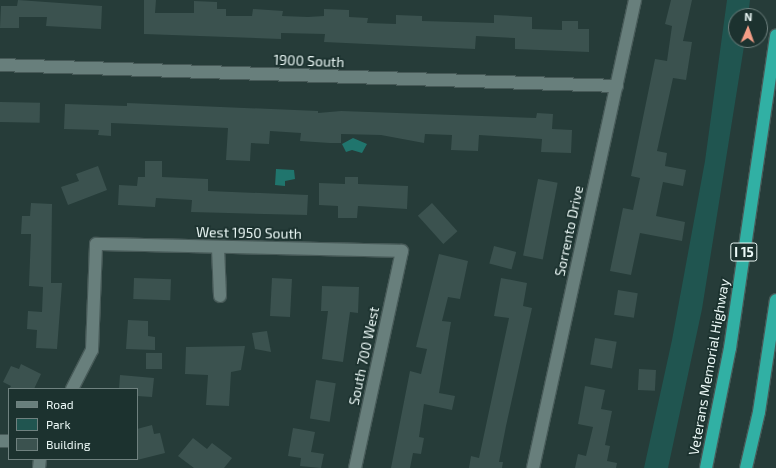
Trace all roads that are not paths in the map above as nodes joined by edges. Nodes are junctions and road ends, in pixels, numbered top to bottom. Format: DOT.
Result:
graph roads {
  1 [pos="635,0"];
  2 [pos="776,35"];
  3 [pos="0,65"];
  4 [pos="617,86"];
  5 [pos="218,248"];
  6 [pos="402,251"];
  7 [pos="220,296"];
  8 [pos="776,300"];
  9 [pos="73,388"];
  10 [pos="355,468"];
  11 [pos="533,468"];
  12 [pos="706,468"];
  13 [pos="746,468"];
  1 -- 4 [label="street, Sorrento Drive"];
  2 -- 12 [label="highway, Veterans Memorial Highway / I 15"];
  3 -- 4 [label="street, 1900 South"];
  4 -- 11 [label="street, Sorrento Drive"];
  5 -- 6 [label="street, West 1950 South"];
  5 -- 7 [label="street"];
  5 -- 9 [label="street, West 1950 South"];
  6 -- 10 [label="street, South 700 West"];
  8 -- 13 [label="highway"];
}
